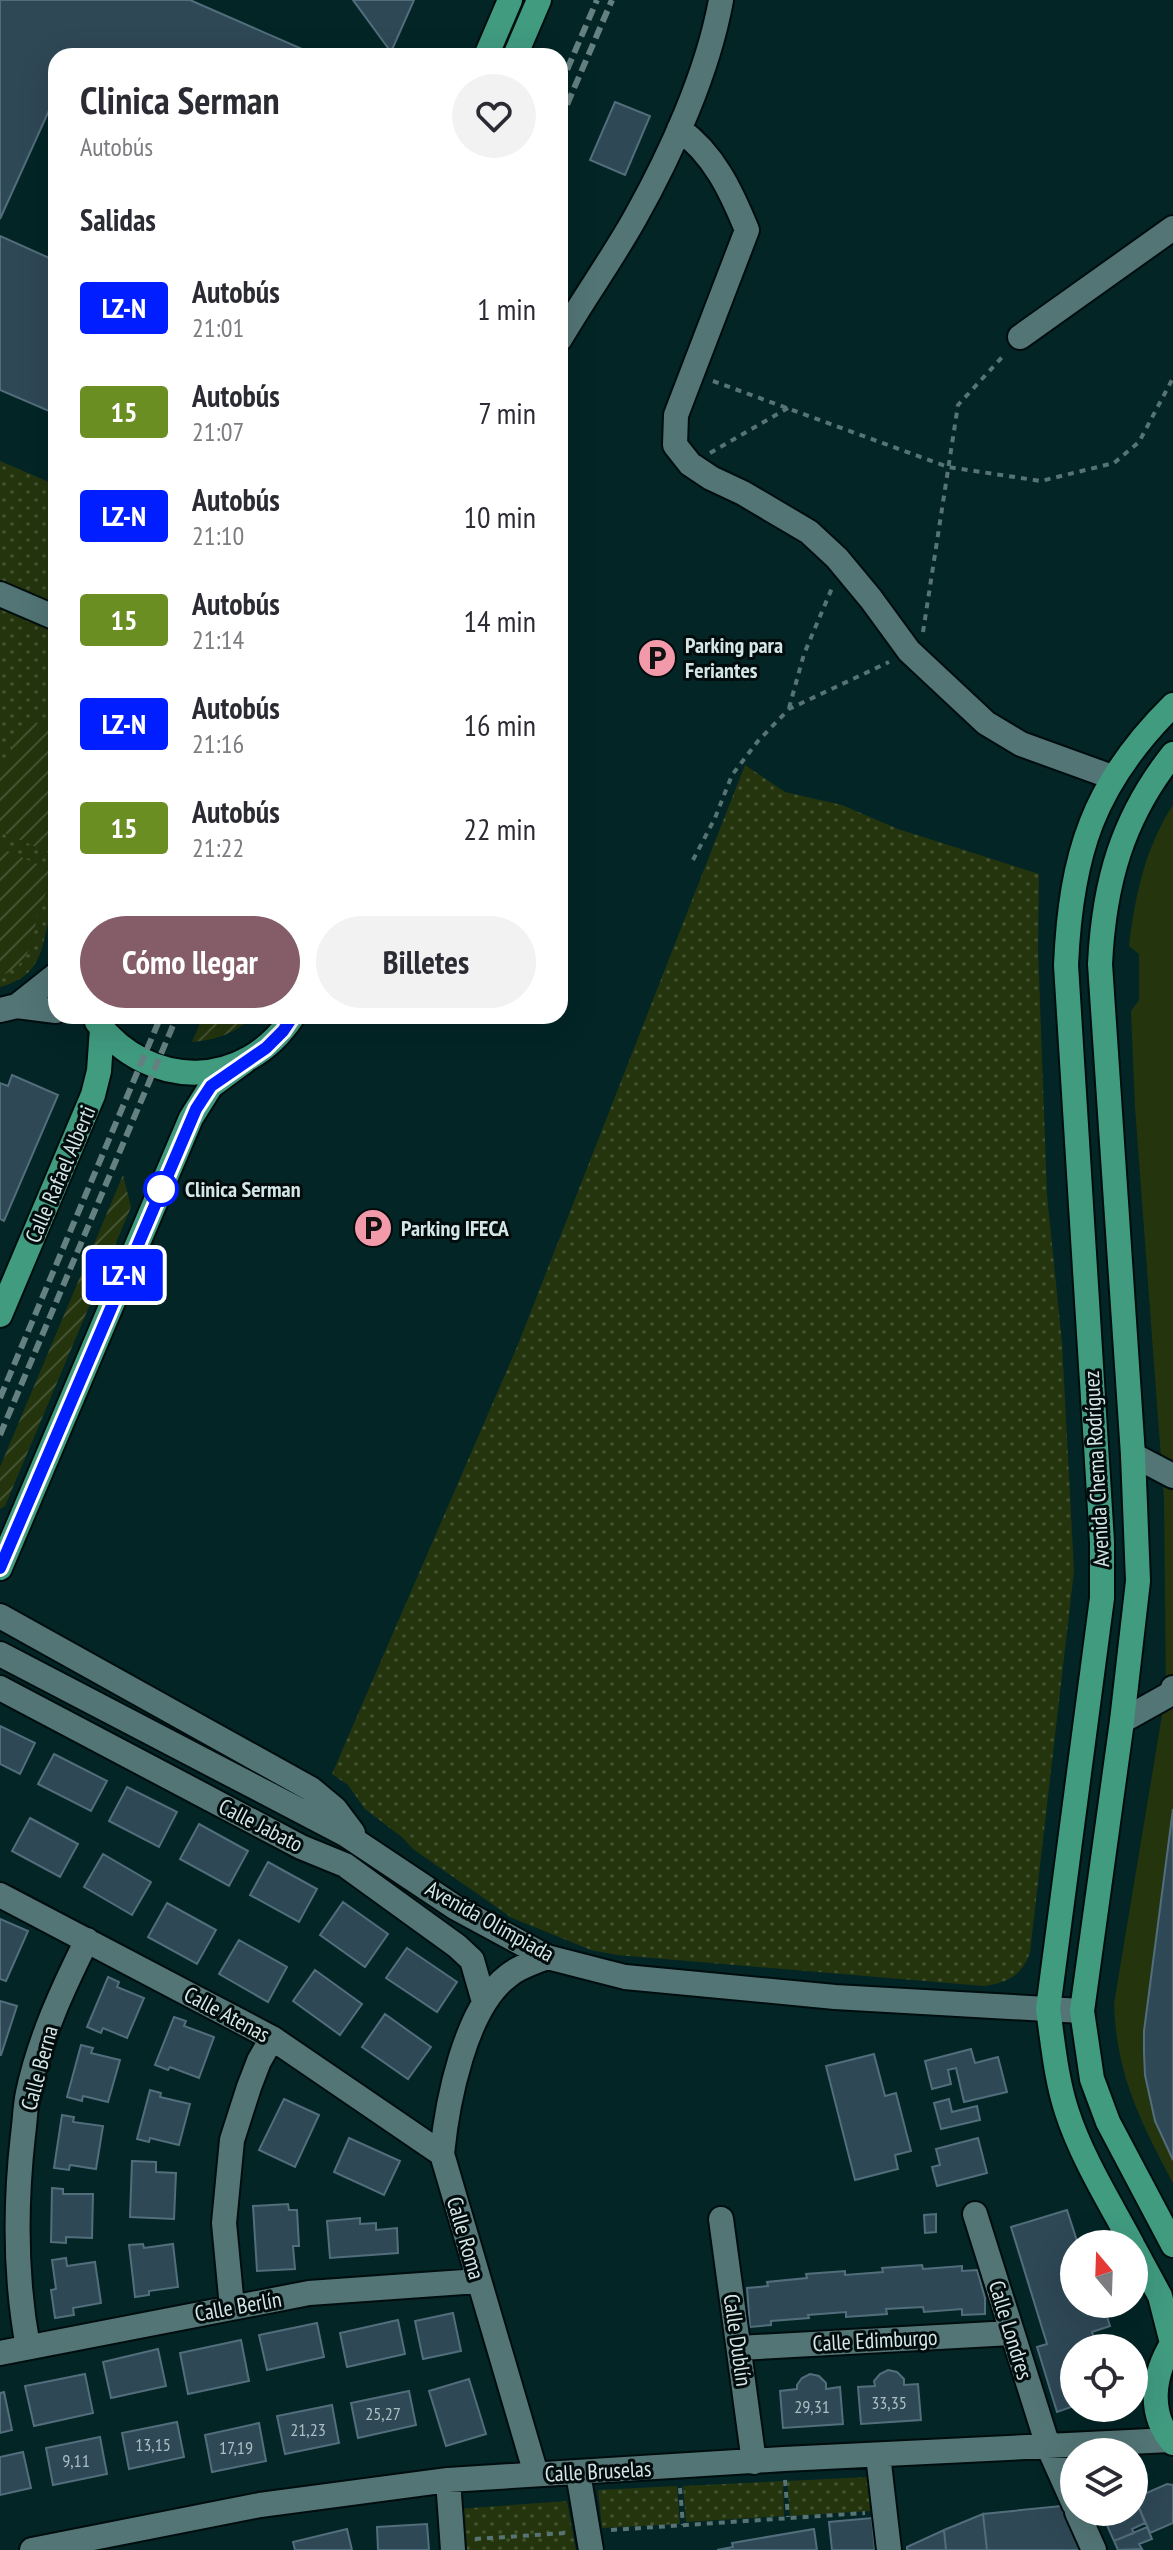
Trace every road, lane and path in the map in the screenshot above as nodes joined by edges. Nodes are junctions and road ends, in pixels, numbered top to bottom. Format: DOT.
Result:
graph roads {
  1 [pos="510,0"];
  2 [pos="539,0"];
  3 [pos="721,0"];
  4 [pos="489,48"];
  5 [pos="518,48"];
  6 [pos="679,129"];
  7 [pos="1173,228"];
  8 [pos="568,326"];
  9 [pos="1020,337"];
  10 [pos="692,373"];
  11 [pos="1173,378"];
  12 [pos="788,408"];
  13 [pos="690,464"];
  14 [pos="948,467"];
  15 [pos="837,558"];
  16 [pos="0,594"];
  17 [pos="48,615"];
  18 [pos="914,656"];
  19 [pos="1173,705"];
  20 [pos="789,709"];
  21 [pos="1173,754"];
  22 [pos="1112,777"];
  23 [pos="693,860"];
  24 [pos="48,980"];
  25 [pos="8,1008"];
  26 [pos="48,1010"];
  27 [pos="97,1024"];
  28 [pos="99,1024"];
  29 [pos="288,1024"];
  30 [pos="245,1061"];
  31 [pos="0,1315"];
  32 [pos="1133,1455"];
  33 [pos="1173,1476"];
  34 [pos="0,1568"];
  35 [pos="0,1616"];
  36 [pos="0,1654"];
  37 [pos="0,1688"];
  38 [pos="1173,1688"];
  39 [pos="1122,1721"];
  40 [pos="362,1844"];
  41 [pos="345,1865"];
  42 [pos="0,1895"];
  43 [pos="456,1908"];
  44 [pos="87,1940"];
  45 [pos="547,1957"];
  46 [pos="484,2002"];
  47 [pos="1048,2009"];
  48 [pos="1082,2011"];
  49 [pos="272,2038"];
  50 [pos="442,2154"];
  51 [pos="975,2214"];
  52 [pos="721,2219"];
  53 [pos="1124,2230"];
  54 [pos="1173,2245"];
  55 [pos="1148,2274"];
  56 [pos="478,2281"];
  57 [pos="232,2307"];
  58 [pos="1011,2333"];
  59 [pos="1173,2342"];
  60 [pos="28,2347"];
  61 [pos="739,2348"];
  62 [pos="0,2353"];
  63 [pos="1171,2442"];
  64 [pos="1048,2446"];
  65 [pos="878,2455"];
  66 [pos="784,2459"];
  67 [pos="754,2462"];
  68 [pos="679,2467"];
  69 [pos="578,2473"];
  70 [pos="1060,2473"];
  71 [pos="536,2474"];
  72 [pos="448,2480"];
  73 [pos="885,2512"];
  74 [pos="788,2517"];
  75 [pos="683,2525"];
  76 [pos="1083,2526"];
  77 [pos="590,2541"];
  78 [pos="453,2545"];
  79 [pos="32,2550"];
  80 [pos="889,2550"];
  81 [pos="1094,2550"];
  1 -- 4 [label="main road"];
  2 -- 5 [label="main road"];
  3 -- 6 [label="street"];
  6 -- 8 [label="street"];
  6 -- 10 [label="street"];
  7 -- 9 [label="street"];
  9 -- 14 [label="path"];
  10 -- 12 [label="path"];
  10 -- 13 [label="street"];
  11 -- 14 [label="path"];
  12 -- 13 [label="path"];
  12 -- 14 [label="path"];
  13 -- 15 [label="street"];
  14 -- 18 [label="path"];
  15 -- 18 [label="street"];
  15 -- 20 [label="path"];
  16 -- 17 [label="street"];
  18 -- 20 [label="path"];
  18 -- 22 [label="street"];
  19 -- 22 [label="main road, Avenida Chema Rodríguez"];
  20 -- 23 [label="path"];
  21 -- 32 [label="main road, Avenida Chema Rodríguez"];
  22 -- 47 [label="main road, Avenida Chema Rodríguez"];
  24 -- 25 [label="street"];
  25 -- 26 [label="street"];
  27 -- 31 [label="main road, Calle Rafael Alberti"];
  28 -- 30 [label="main road"];
  29 -- 30 [label="main road"];
  30 -- 34 [label="main road"];
  32 -- 33 [label="street"];
  32 -- 39 [label="main road, Avenida Chema Rodríguez"];
  35 -- 40 [label="street"];
  36 -- 40 [label="street, Avenida Olimpiada"];
  37 -- 41 [label="street, Calle Jabato"];
  38 -- 39 [label="street"];
  39 -- 48 [label="main road, Avenida Chema Rodríguez"];
  40 -- 43 [label="street, Avenida Olimpiada"];
  41 -- 43 [label="street"];
  41 -- 46 [label="street, Calle Jabato"];
  42 -- 44 [label="street, Calle Atenas"];
  43 -- 45 [label="street, Avenida Olimpiada"];
  44 -- 49 [label="street, Calle Atenas"];
  44 -- 60 [label="street, Calle Berna"];
  45 -- 46 [label="street"];
  45 -- 47 [label="street, Avenida Olimpiada"];
  46 -- 50 [label="street, Calle Roma"];
  47 -- 48 [label="street, Avenida Olimpiada"];
  47 -- 53 [label="main road, Avenida Chema Rodríguez"];
  48 -- 54 [label="main road, Avenida Chema Rodríguez"];
  49 -- 50 [label="street, Calle Atenas"];
  49 -- 57 [label="street"];
  50 -- 56 [label="street, Calle Roma"];
  51 -- 58 [label="street, Calle Londres"];
  52 -- 61 [label="street, Calle Dublín"];
  55 -- 59 [label="main road, Avenida Chema Rodríguez"];
  56 -- 57 [label="street, Calle Berlín"];
  56 -- 71 [label="street, Calle Roma"];
  57 -- 60 [label="street, Calle Berlín"];
  58 -- 61 [label="street, Calle Edimburgo"];
  58 -- 64 [label="street, Calle Londres"];
  59 -- 63 [label="main road"];
  60 -- 62 [label="street, Calle Berlín"];
  61 -- 67 [label="street, Calle Dublín"];
  63 -- 64 [label="street, Calle Bruselas"];
  64 -- 65 [label="street, Calle Bruselas"];
  64 -- 70 [label="street, Calle Londres"];
  65 -- 66 [label="street, Calle Bruselas"];
  65 -- 73 [label="street"];
  66 -- 67 [label="street, Calle Bruselas"];
  66 -- 74 [label="path"];
  67 -- 68 [label="street, Calle Bruselas"];
  68 -- 69 [label="street, Calle Bruselas"];
  68 -- 75 [label="path"];
  69 -- 71 [label="street, Calle Bruselas"];
  69 -- 77 [label="street"];
  71 -- 72 [label="street, Calle Bruselas"];
  72 -- 78 [label="street"];
  72 -- 79 [label="street, Calle Bruselas"];
  73 -- 74 [label="path"];
  73 -- 80 [label="street"];
  74 -- 75 [label="path"];
  75 -- 77 [label="path"];
  76 -- 81 [label="street"];
  77 -- 78 [label="path"];
}
